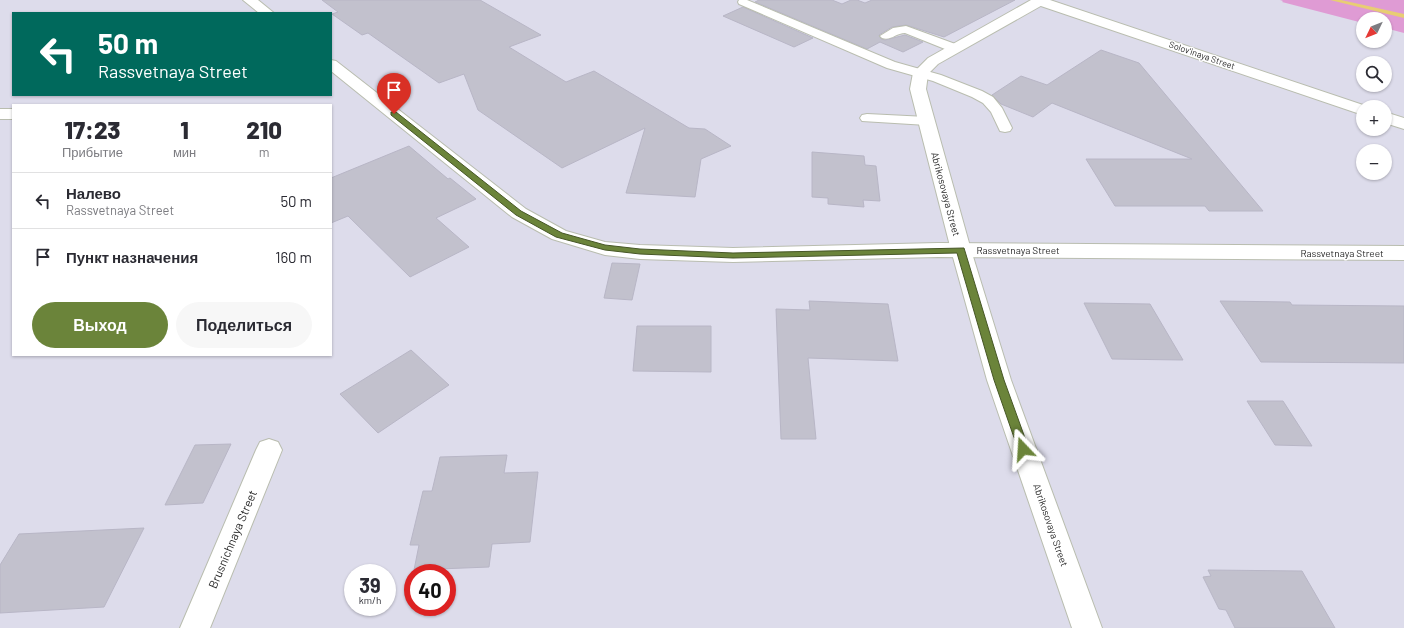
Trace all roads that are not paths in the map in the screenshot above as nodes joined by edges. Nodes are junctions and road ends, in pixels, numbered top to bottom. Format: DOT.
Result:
graph roads {
  1 [pos="250,0"];
  2 [pos="1041,0"];
  3 [pos="743,2"];
  4 [pos="266,12"];
  5 [pos="886,36"];
  6 [pos="954,48"];
  7 [pos="332,65"];
  8 [pos="921,73"];
  9 [pos="1356,108"];
  10 [pos="0,114"];
  11 [pos="12,114"];
  12 [pos="867,118"];
  13 [pos="1392,120"];
  14 [pos="927,121"];
  15 [pos="1404,124"];
  16 [pos="1006,128"];
  17 [pos="961,250"];
  18 [pos="1404,254"];
  19 [pos="269,450"];
  20 [pos="195,628"];
  21 [pos="1087,628"];
  1 -- 4 [label="street"];
  2 -- 6 [label="street"];
  2 -- 9 [label="street, Solov'inaya Street"];
  3 -- 8 [label="lane"];
  5 -- 6 [label="lane"];
  6 -- 8 [label="street"];
  7 -- 17 [label="street, Rassvetnaya Street"];
  8 -- 14 [label="street, Abrikosovaya Street"];
  8 -- 16 [label="lane"];
  10 -- 11 [label="street"];
  12 -- 14 [label="lane"];
  13 -- 15 [label="street"];
  14 -- 17 [label="street, Abrikosovaya Street"];
  17 -- 18 [label="street, Rassvetnaya Street"];
  17 -- 21 [label="street, Abrikosovaya Street"];
  19 -- 20 [label="street, Brusnichnaya Street"];
}
